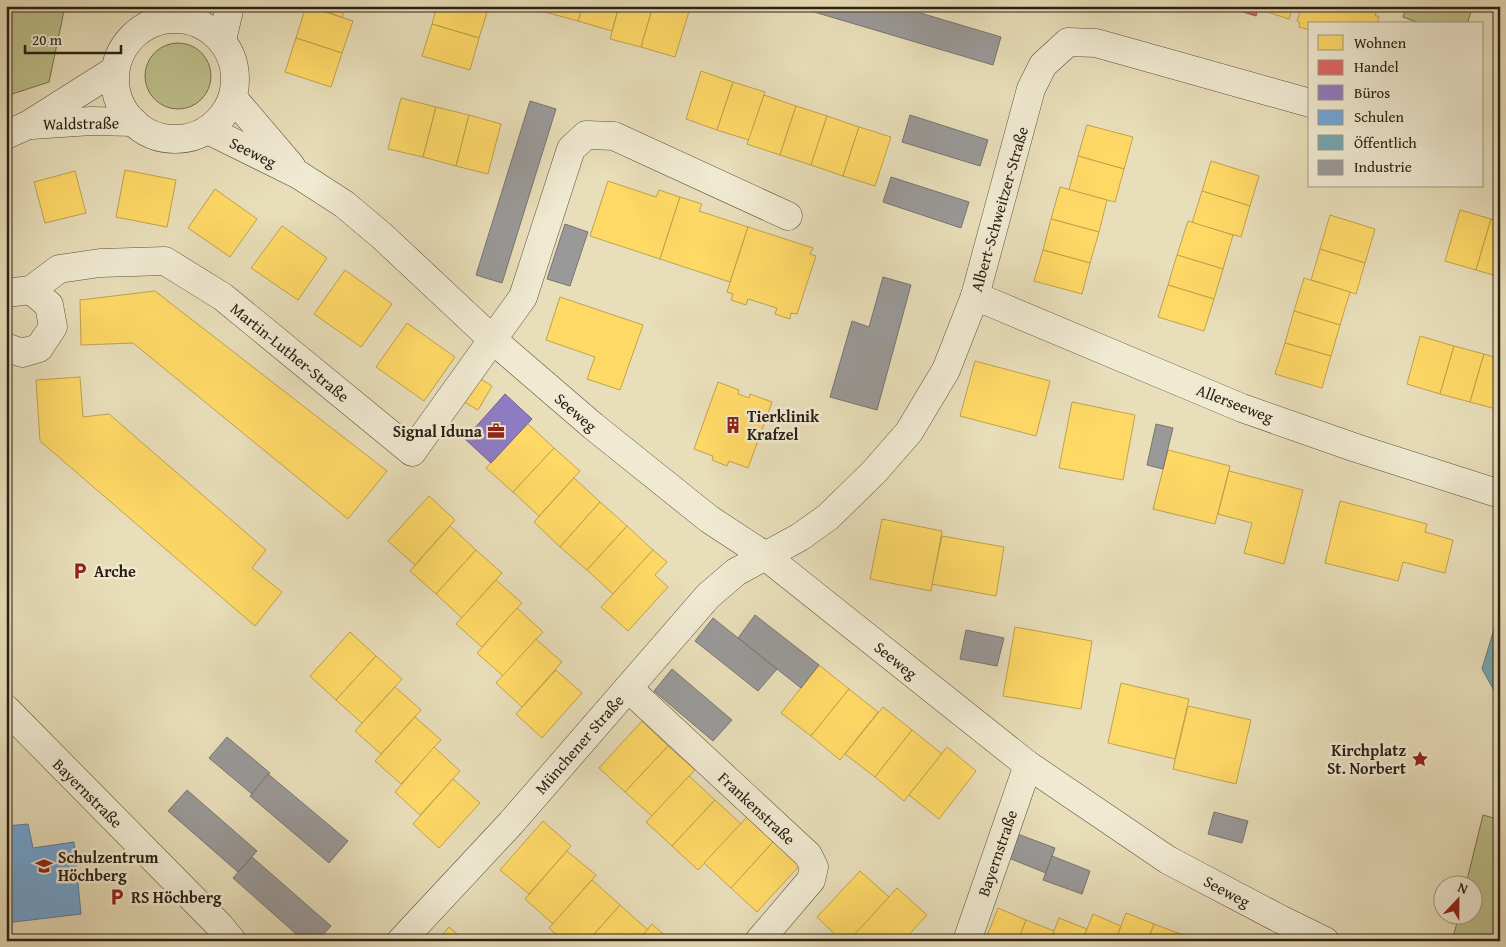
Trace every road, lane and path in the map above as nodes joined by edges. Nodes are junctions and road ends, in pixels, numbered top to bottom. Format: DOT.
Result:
graph roads {
  1 [pos="230,6"];
  2 [pos="181,13"];
  3 [pos="222,40"];
  4 [pos="116,70"];
  5 [pos="233,98"];
  6 [pos="1308,102"];
  7 [pos="134,122"];
  8 [pos="17,130"];
  9 [pos="208,130"];
  10 [pos="299,174"];
  11 [pos="788,216"];
  12 [pos="19,292"];
  13 [pos="975,296"];
  14 [pos="493,340"];
  15 [pos="6,347"];
  16 [pos="1500,494"];
  17 [pos="764,555"];
  18 [pos="628,688"];
  19 [pos="6,710"];
  20 [pos="1028,765"];
  21 [pos="232,941"];
  22 [pos="401,941"];
  23 [pos="760,941"];
  24 [pos="967,941"];
  25 [pos="1325,941"];
  1 -- 3 [label="street"];
  2 -- 3 [label="street"];
  2 -- 4 [label="street"];
  3 -- 5 [label="street"];
  4 -- 7 [label="street"];
  4 -- 8 [label="street, Waldstraße"];
  5 -- 9 [label="street"];
  5 -- 10 [label="street, Seeweg"];
  6 -- 13 [label="street, Albert-Schweitzer-Straße"];
  7 -- 8 [label="street, Waldstraße"];
  7 -- 9 [label="street"];
  9 -- 10 [label="street, Seeweg"];
  10 -- 14 [label="street, Seeweg"];
  11 -- 14 [label="street"];
  12 -- 14 [label="street, Martin-Luther-Straße"];
  12 -- 15 [label="street, Martin-Luther-Straße"];
  13 -- 16 [label="street, Allerseeweg"];
  13 -- 17 [label="street, Albert-Schweitzer-Straße"];
  14 -- 17 [label="street, Seeweg"];
  17 -- 18 [label="street, Münchener Straße"];
  17 -- 20 [label="street, Seeweg"];
  18 -- 22 [label="street, Münchener Straße"];
  18 -- 23 [label="street, Frankenstraße"];
  19 -- 21 [label="street, Bayernstraße"];
  20 -- 24 [label="street, Bayernstraße"];
  20 -- 25 [label="street, Seeweg"];
}
